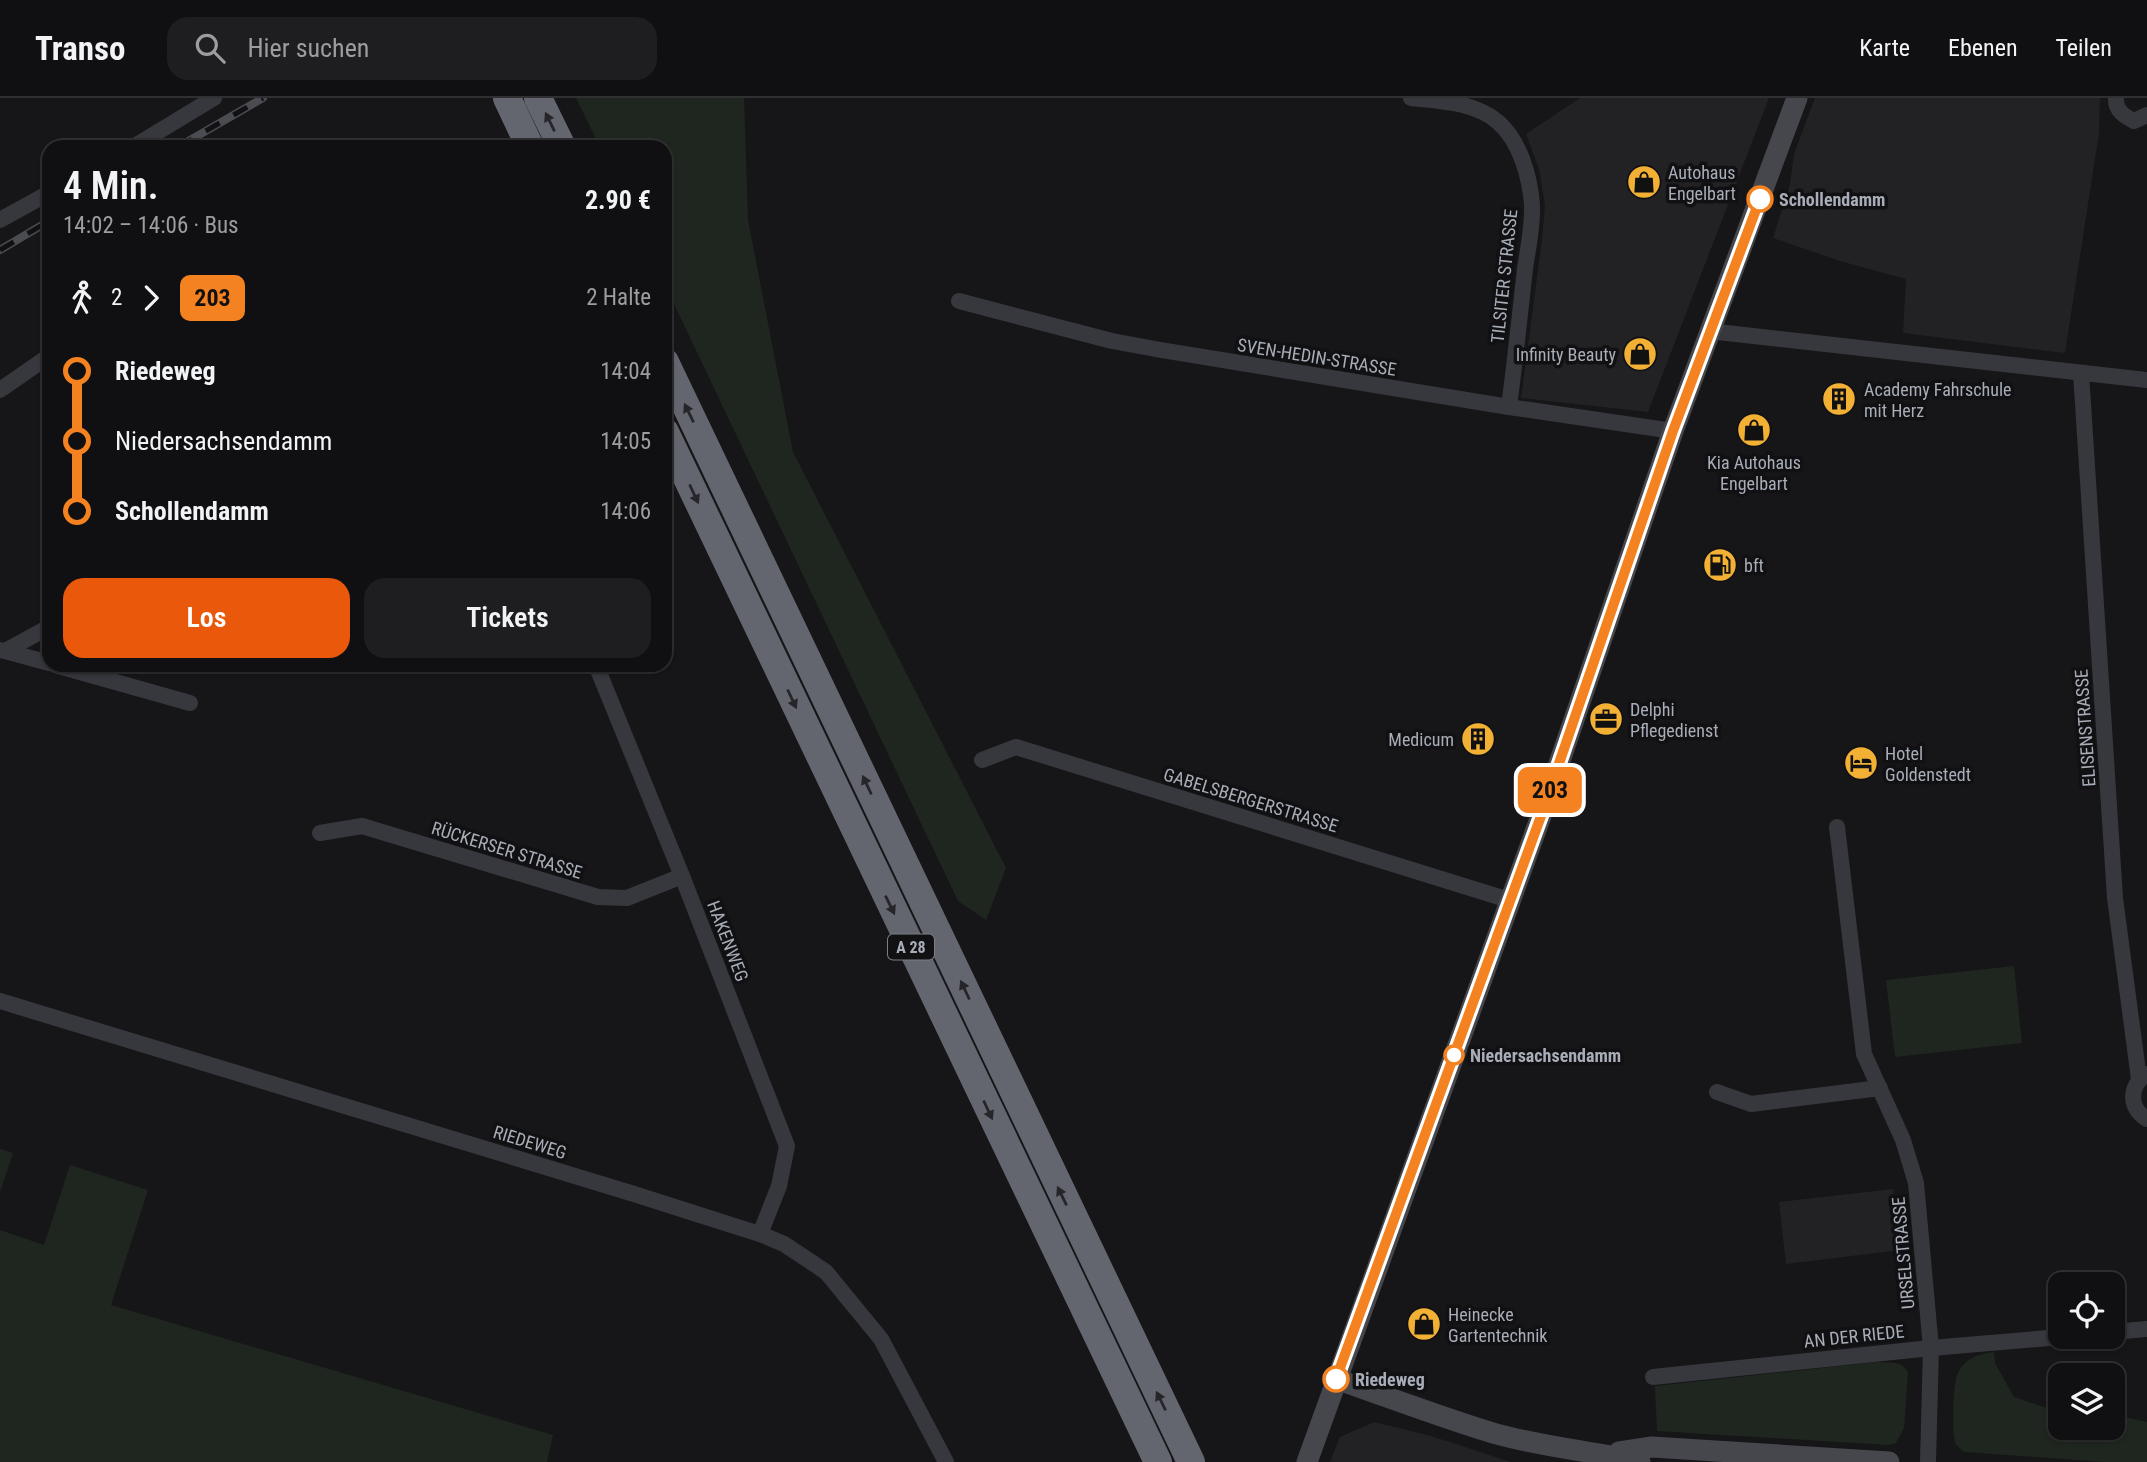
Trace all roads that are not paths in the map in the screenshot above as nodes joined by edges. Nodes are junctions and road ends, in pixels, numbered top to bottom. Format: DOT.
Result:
graph roads {
  1 [pos="214,98"];
  2 [pos="507,98"];
  3 [pos="538,98"];
  4 [pos="1411,98"];
  5 [pos="1797,98"];
  6 [pos="2116,98"];
  7 [pos="2147,115"];
  8 [pos="145,140"];
  9 [pos="527,140"];
  10 [pos="559,140"];
  11 [pos="42,197"];
  12 [pos="0,220"];
  13 [pos="959,301"];
  14 [pos="1709,331"];
  15 [pos="42,361"];
  16 [pos="2081,373"];
  17 [pos="672,377"];
  18 [pos="2147,380"];
  19 [pos="0,390"];
  20 [pos="1509,407"];
  21 [pos="1673,431"];
  22 [pos="672,447"];
  23 [pos="42,630"];
  24 [pos="3,650"];
  25 [pos="42,661"];
  26 [pos="80,672"];
  27 [pos="600,672"];
  28 [pos="190,703"];
  29 [pos="982,760"];
  30 [pos="1837,827"];
  31 [pos="320,833"];
  32 [pos="682,876"];
  33 [pos="1509,900"];
  34 [pos="0,1002"];
  35 [pos="2143,1077"];
  36 [pos="1880,1088"];
  37 [pos="1717,1092"];
  38 [pos="2147,1119"];
  39 [pos="760,1234"];
  40 [pos="2147,1329"];
  41 [pos="2125,1331"];
  42 [pos="2048,1338"];
  43 [pos="1931,1348"];
  44 [pos="1653,1377"];
  45 [pos="1336,1379"];
  46 [pos="1607,1454"];
  47 [pos="946,1462"];
  48 [pos="1158,1462"];
  49 [pos="1191,1462"];
  50 [pos="1307,1462"];
  51 [pos="1640,1462"];
  52 [pos="1889,1462"];
  53 [pos="1928,1462"];
  1 -- 8 [label="street"];
  2 -- 9 [label="highway"];
  10 -- 3 [label="highway, one-way"];
  4 -- 20 [label="street, TILSITER STRASSE"];
  5 -- 14 [label="main road"];
  6 -- 7 [label="street"];
  11 -- 12 [label="street"];
  13 -- 20 [label="street, SVEN-HEDIN-STRASSE"];
  14 -- 16 [label="street"];
  14 -- 21 [label="main road"];
  15 -- 19 [label="street"];
  16 -- 18 [label="street"];
  16 -- 35 [label="street, ELISENSTRASSE"];
  49 -- 17 [label="highway, A 28, one-way"];
  20 -- 21 [label="street, SVEN-HEDIN-STRASSE"];
  21 -- 33 [label="main road"];
  22 -- 48 [label="highway, A 28, one-way"];
  23 -- 24 [label="street"];
  24 -- 25 [label="street"];
  26 -- 28 [label="street"];
  27 -- 32 [label="street, HAKENWEG"];
  29 -- 33 [label="street, GABELSBERGERSTRASSE"];
  30 -- 36 [label="street, URSELSTRASSE"];
  31 -- 32 [label="street, RÜCKERSER STRASSE"];
  32 -- 39 [label="street, HAKENWEG"];
  33 -- 45 [label="main road"];
  34 -- 39 [label="street, RIEDEWEG"];
  35 -- 38 [label="street, ELISENSTRASSE"];
  36 -- 37 [label="street"];
  36 -- 43 [label="street, URSELSTRASSE"];
  39 -- 47 [label="street, RIEDEWEG"];
  40 -- 41 [label="street"];
  42 -- 43 [label="street, AN DER RIEDE"];
  43 -- 44 [label="street, AN DER RIEDE"];
  43 -- 53 [label="street, URSELSTRASSE"];
  45 -- 46 [label="main road"];
  45 -- 50 [label="main road"];
  46 -- 51 [label="main road"];
  46 -- 52 [label="main road"];
}
